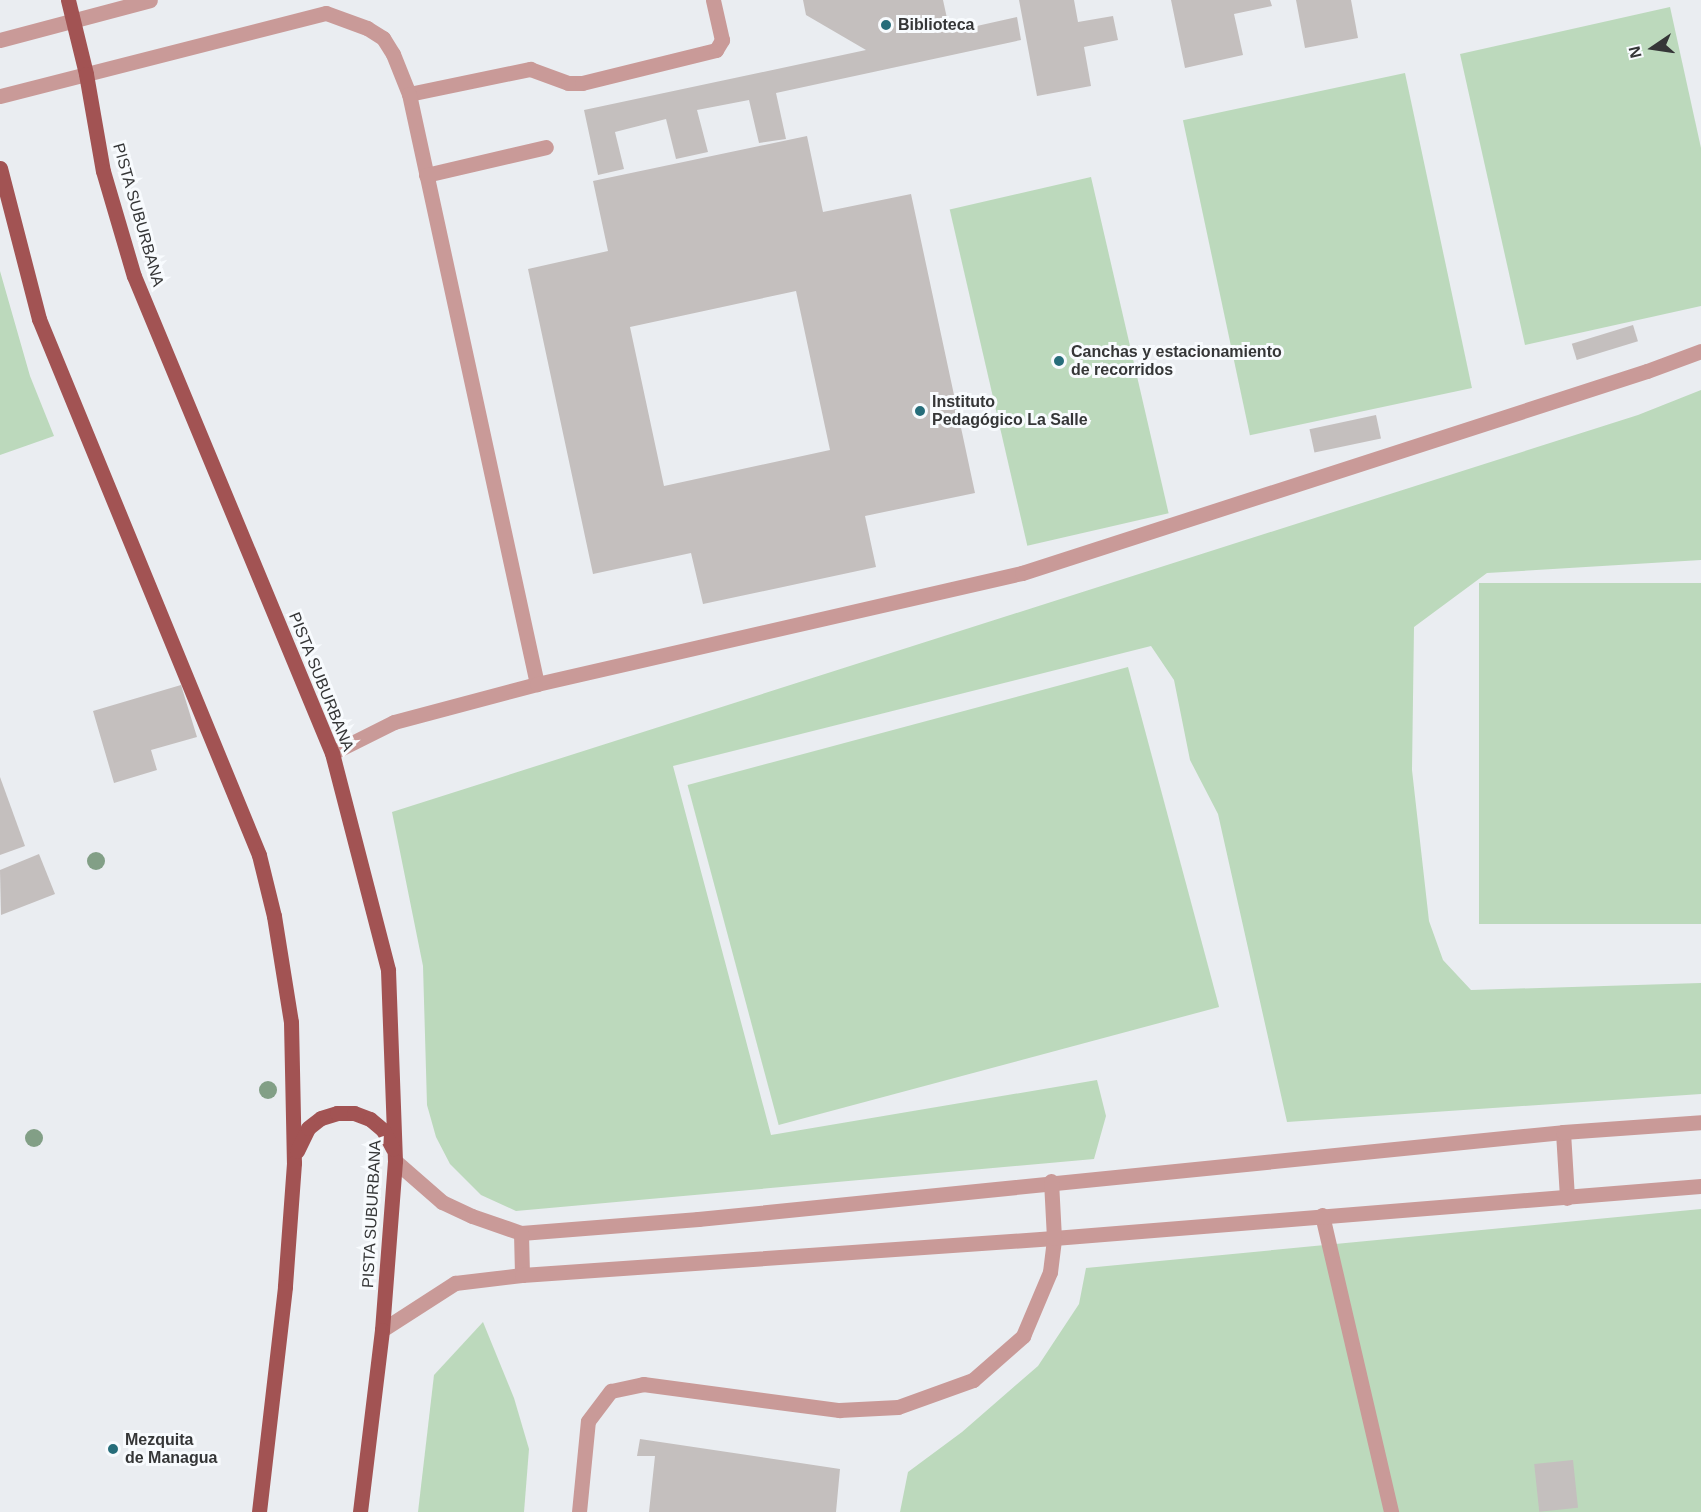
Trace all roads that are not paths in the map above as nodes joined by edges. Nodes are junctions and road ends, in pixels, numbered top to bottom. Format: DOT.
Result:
graph roads {
  1 [pos="68,0"];
  2 [pos="150,0"];
  3 [pos="713,0"];
  4 [pos="325,7"];
  5 [pos="73,20"];
  6 [pos="0,40"];
  7 [pos="86,74"];
  8 [pos="409,93"];
  9 [pos="0,96"];
  10 [pos="546,147"];
  11 [pos="0,168"];
  12 [pos="426,175"];
  13 [pos="1701,351"];
  14 [pos="537,684"];
  15 [pos="332,753"];
  16 [pos="1701,1122"];
  17 [pos="1563,1132"];
  18 [pos="395,1161"];
  19 [pos="294,1163"];
  20 [pos="1051,1181"];
  21 [pos="1701,1186"];
  22 [pos="1567,1198"];
  23 [pos="1322,1215"];
  24 [pos="521,1233"];
  25 [pos="1054,1238"];
  26 [pos="522,1275"];
  27 [pos="382,1330"];
  28 [pos="260,1512"];
  29 [pos="360,1512"];
  30 [pos="579,1512"];
  31 [pos="1391,1512"];
  1 -- 5 [label="main road, PISTA SUBURBANA"];
  2 -- 5 [label="lane"];
  3 -- 8 [label="lane"];
  4 -- 7 [label="lane"];
  4 -- 8 [label="lane"];
  5 -- 6 [label="lane"];
  5 -- 7 [label="main road, PISTA SUBURBANA"];
  7 -- 9 [label="lane"];
  7 -- 15 [label="main road, PISTA SUBURBANA"];
  8 -- 12 [label="lane"];
  10 -- 12 [label="lane"];
  11 -- 19 [label="main road"];
  12 -- 14 [label="lane"];
  13 -- 14 [label="lane"];
  14 -- 15 [label="lane"];
  15 -- 18 [label="main road, PISTA SUBURBANA"];
  16 -- 17 [label="lane"];
  17 -- 20 [label="lane"];
  17 -- 22 [label="lane"];
  18 -- 19 [label="main road"];
  18 -- 24 [label="lane"];
  18 -- 27 [label="main road, PISTA SUBURBANA"];
  19 -- 28 [label="main road"];
  20 -- 24 [label="lane"];
  20 -- 25 [label="lane"];
  21 -- 22 [label="lane"];
  22 -- 23 [label="lane"];
  23 -- 25 [label="lane"];
  23 -- 31 [label="lane"];
  24 -- 26 [label="lane"];
  25 -- 26 [label="lane"];
  25 -- 30 [label="lane"];
  26 -- 27 [label="lane"];
  27 -- 29 [label="main road, PISTA SUBURBANA"];
}
